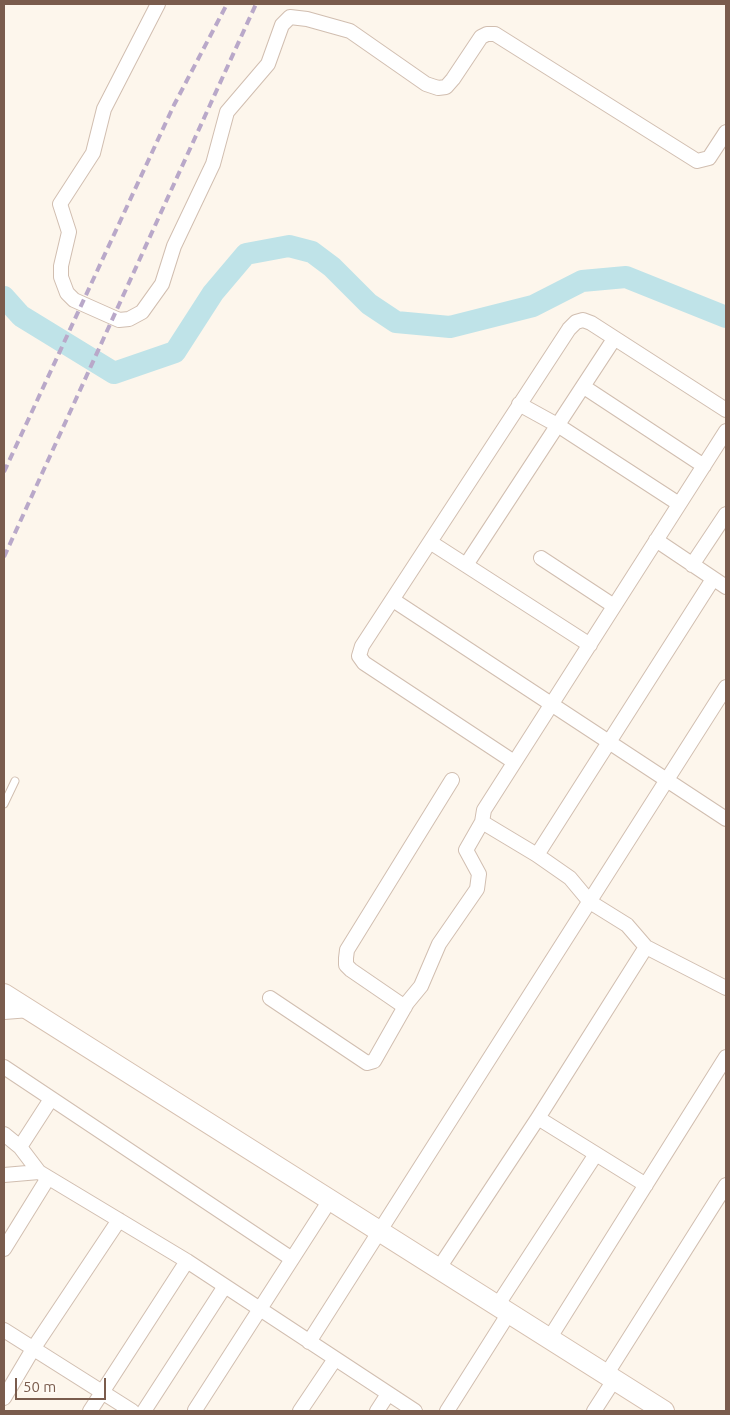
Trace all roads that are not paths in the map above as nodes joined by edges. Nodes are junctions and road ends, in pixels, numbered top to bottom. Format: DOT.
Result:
graph roads {
  1 [pos="158,4"];
  2 [pos="726,132"];
  3 [pos="614,339"];
  4 [pos="584,387"];
  5 [pos="519,404"];
  6 [pos="726,410"];
  7 [pos="559,426"];
  8 [pos="726,431"];
  9 [pos="704,466"];
  10 [pos="679,504"];
  11 [pos="726,514"];
  12 [pos="656,540"];
  13 [pos="430,542"];
  14 [pos="541,558"];
  15 [pos="466,565"];
  16 [pos="692,565"];
  17 [pos="713,579"];
  18 [pos="726,587"];
  19 [pos="393,600"];
  20 [pos="614,606"];
  21 [pos="590,645"];
  22 [pos="726,687"];
  23 [pos="550,705"];
  24 [pos="608,744"];
  25 [pos="514,762"];
  26 [pos="15,780"];
  27 [pos="452,780"];
  28 [pos="666,781"];
  29 [pos="4,804"];
  30 [pos="726,819"];
  31 [pos="482,822"];
  32 [pos="537,855"];
  33 [pos="590,902"];
  34 [pos="646,947"];
  35 [pos="726,988"];
  36 [pos="4,994"];
  37 [pos="270,998"];
  38 [pos="405,1007"];
  39 [pos="30,1010"];
  40 [pos="4,1012"];
  41 [pos="726,1057"];
  42 [pos="4,1067"];
  43 [pos="51,1099"];
  44 [pos="538,1118"];
  45 [pos="4,1134"];
  46 [pos="20,1147"];
  47 [pos="596,1154"];
  48 [pos="43,1175"];
  49 [pos="4,1176"];
  50 [pos="646,1185"];
  51 [pos="726,1185"];
  52 [pos="330,1200"];
  53 [pos="119,1220"];
  54 [pos="379,1230"];
  55 [pos="5,1242"];
  56 [pos="292,1259"];
  57 [pos="187,1261"];
  58 [pos="439,1268"];
  59 [pos="224,1286"];
  60 [pos="260,1309"];
  61 [pos="503,1309"];
  62 [pos="4,1330"];
  63 [pos="550,1339"];
  64 [pos="309,1342"];
  65 [pos="33,1349"];
  66 [pos="334,1359"];
  67 [pos="610,1377"];
  68 [pos="102,1392"];
  69 [pos="388,1394"];
  70 [pos="4,1398"];
  71 [pos="195,1410"];
  72 [pos="90,1411"];
  73 [pos="132,1411"];
  74 [pos="144,1411"];
  75 [pos="300,1411"];
  76 [pos="377,1411"];
  77 [pos="415,1411"];
  78 [pos="447,1411"];
  79 [pos="594,1411"];
  80 [pos="662,1411"];
  1 -- 2 [label="street"];
  3 -- 4 [label="street"];
  3 -- 5 [label="street"];
  3 -- 6 [label="street"];
  4 -- 7 [label="street"];
  4 -- 9 [label="street"];
  5 -- 7 [label="street"];
  5 -- 13 [label="street"];
  7 -- 10 [label="street"];
  7 -- 15 [label="street"];
  8 -- 9 [label="street"];
  9 -- 10 [label="street"];
  10 -- 12 [label="street"];
  11 -- 16 [label="street"];
  12 -- 16 [label="street"];
  12 -- 20 [label="street"];
  13 -- 15 [label="street"];
  13 -- 19 [label="street"];
  14 -- 20 [label="street"];
  15 -- 21 [label="street"];
  16 -- 17 [label="street"];
  17 -- 18 [label="street"];
  17 -- 24 [label="street"];
  19 -- 23 [label="street"];
  19 -- 25 [label="street"];
  20 -- 21 [label="street"];
  21 -- 23 [label="street"];
  22 -- 28 [label="street"];
  23 -- 24 [label="street"];
  23 -- 25 [label="street"];
  24 -- 28 [label="street"];
  24 -- 32 [label="street"];
  25 -- 31 [label="street"];
  26 -- 29 [label="lane"];
  27 -- 38 [label="street"];
  28 -- 30 [label="street"];
  28 -- 33 [label="street"];
  31 -- 32 [label="street"];
  31 -- 38 [label="street"];
  32 -- 33 [label="street"];
  33 -- 34 [label="street"];
  33 -- 54 [label="street"];
  34 -- 35 [label="street"];
  34 -- 44 [label="street"];
  36 -- 39 [label="street"];
  37 -- 38 [label="street"];
  39 -- 40 [label="street"];
  39 -- 52 [label="street"];
  41 -- 50 [label="street"];
  42 -- 43 [label="street"];
  43 -- 46 [label="street"];
  43 -- 56 [label="street"];
  44 -- 47 [label="street"];
  44 -- 58 [label="street"];
  45 -- 46 [label="street"];
  46 -- 48 [label="street"];
  47 -- 50 [label="street"];
  47 -- 61 [label="street"];
  48 -- 49 [label="street"];
  48 -- 53 [label="street"];
  48 -- 55 [label="street"];
  50 -- 63 [label="street"];
  51 -- 67 [label="street"];
  52 -- 54 [label="street"];
  52 -- 56 [label="street"];
  53 -- 57 [label="street"];
  53 -- 65 [label="street"];
  54 -- 58 [label="street"];
  54 -- 64 [label="street"];
  56 -- 60 [label="street"];
  57 -- 59 [label="street"];
  57 -- 68 [label="street"];
  58 -- 61 [label="street"];
  59 -- 60 [label="street"];
  59 -- 74 [label="street"];
  60 -- 64 [label="street"];
  60 -- 71 [label="street"];
  61 -- 63 [label="street"];
  61 -- 78 [label="street"];
  62 -- 65 [label="street"];
  63 -- 67 [label="street"];
  64 -- 66 [label="street"];
  65 -- 68 [label="street"];
  65 -- 70 [label="street"];
  66 -- 69 [label="street"];
  66 -- 75 [label="street"];
  67 -- 79 [label="street"];
  67 -- 80 [label="street"];
  68 -- 72 [label="street"];
  68 -- 73 [label="street"];
  69 -- 76 [label="street"];
  69 -- 77 [label="street"];
}
